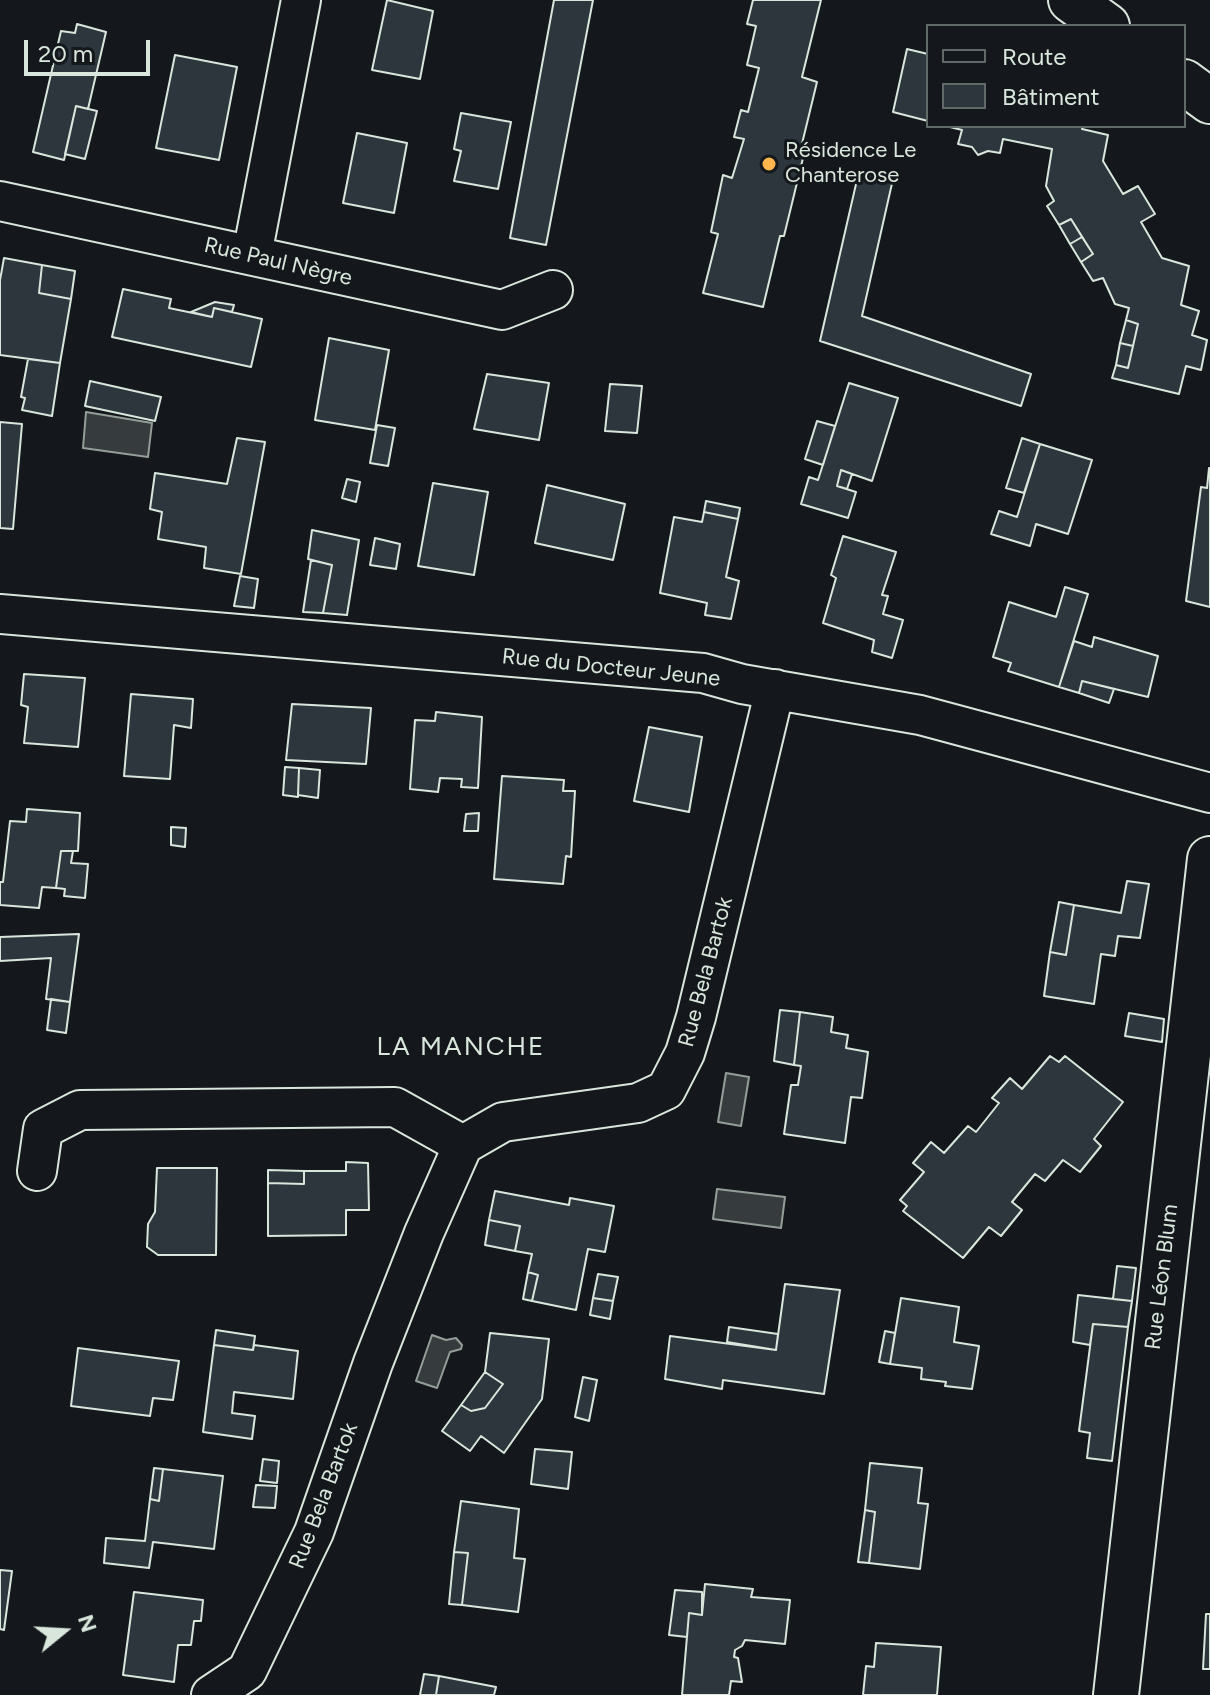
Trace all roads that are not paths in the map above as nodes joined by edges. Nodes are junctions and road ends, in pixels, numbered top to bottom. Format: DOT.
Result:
graph roads {
  1 [pos="301,0"];
  2 [pos="1071,0"];
  3 [pos="1104,24"];
  4 [pos="1186,83"];
  5 [pos="1210,101"];
  6 [pos="0,201"];
  7 [pos="252,255"];
  8 [pos="553,290"];
  9 [pos="0,614"];
  10 [pos="775,689"];
  11 [pos="1210,793"];
  12 [pos="1210,859"];
  13 [pos="463,1145"];
  14 [pos="37,1171"];
  15 [pos="211,1695"];
  16 [pos="1116,1695"];
  1 -- 7 [label="street"];
  2 -- 3 [label="street"];
  4 -- 5 [label="street"];
  6 -- 7 [label="street, Rue Paul Nègre"];
  7 -- 8 [label="street, Rue Paul Nègre"];
  9 -- 10 [label="street, Rue du Docteur Jeune"];
  10 -- 11 [label="street, Rue du Docteur Jeune"];
  10 -- 13 [label="street, Rue Bela Bartok"];
  12 -- 16 [label="street, Rue Léon Blum"];
  13 -- 14 [label="street"];
  13 -- 15 [label="street, Rue Bela Bartok"];
}
